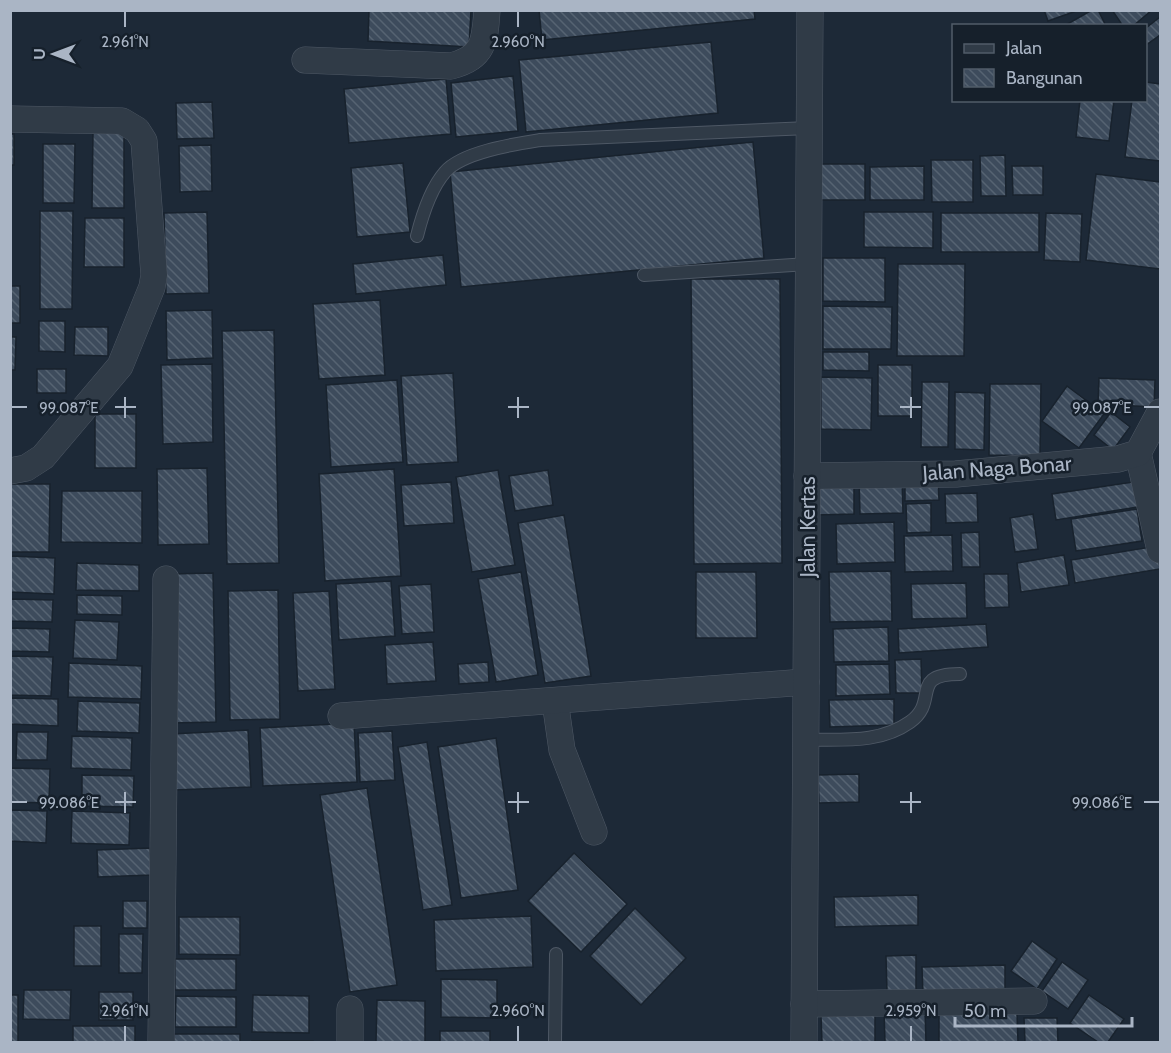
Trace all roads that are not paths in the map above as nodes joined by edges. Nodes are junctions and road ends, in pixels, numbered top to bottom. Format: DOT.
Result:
graph roads {
  1 [pos="487,10"];
  2 [pos="810,10"];
  3 [pos="305,60"];
  4 [pos="10,119"];
  5 [pos="809,128"];
  6 [pos="417,236"];
  7 [pos="808,264"];
  8 [pos="644,275"];
  9 [pos="1161,412"];
  10 [pos="1138,453"];
  11 [pos="10,471"];
  12 [pos="807,476"];
  13 [pos="1161,550"];
  14 [pos="166,579"];
  15 [pos="960,674"];
  16 [pos="806,682"];
  17 [pos="555,701"];
  18 [pos="340,716"];
  19 [pos="806,740"];
  20 [pos="594,832"];
  21 [pos="556,954"];
  22 [pos="1034,1001"];
  23 [pos="804,1004"];
  24 [pos="350,1009"];
  25 [pos="161,1042"];
  26 [pos="350,1042"];
  27 [pos="555,1042"];
  28 [pos="804,1042"];
  1 -- 3 [label="street"];
  2 -- 5 [label="street, Jalan Kertas"];
  4 -- 11 [label="street"];
  5 -- 6 [label="lane"];
  5 -- 7 [label="street, Jalan Kertas"];
  7 -- 8 [label="lane"];
  7 -- 12 [label="street, Jalan Kertas"];
  9 -- 10 [label="street"];
  10 -- 12 [label="street, Jalan Naga Bonar"];
  10 -- 13 [label="street"];
  12 -- 16 [label="street, Jalan Kertas"];
  14 -- 25 [label="street"];
  15 -- 19 [label="lane"];
  16 -- 17 [label="street"];
  16 -- 19 [label="street, Jalan Kertas"];
  17 -- 18 [label="street"];
  17 -- 20 [label="street"];
  19 -- 23 [label="street, Jalan Kertas"];
  21 -- 27 [label="lane"];
  22 -- 23 [label="street"];
  23 -- 28 [label="street, Jalan Kertas"];
  24 -- 26 [label="street"];
}
